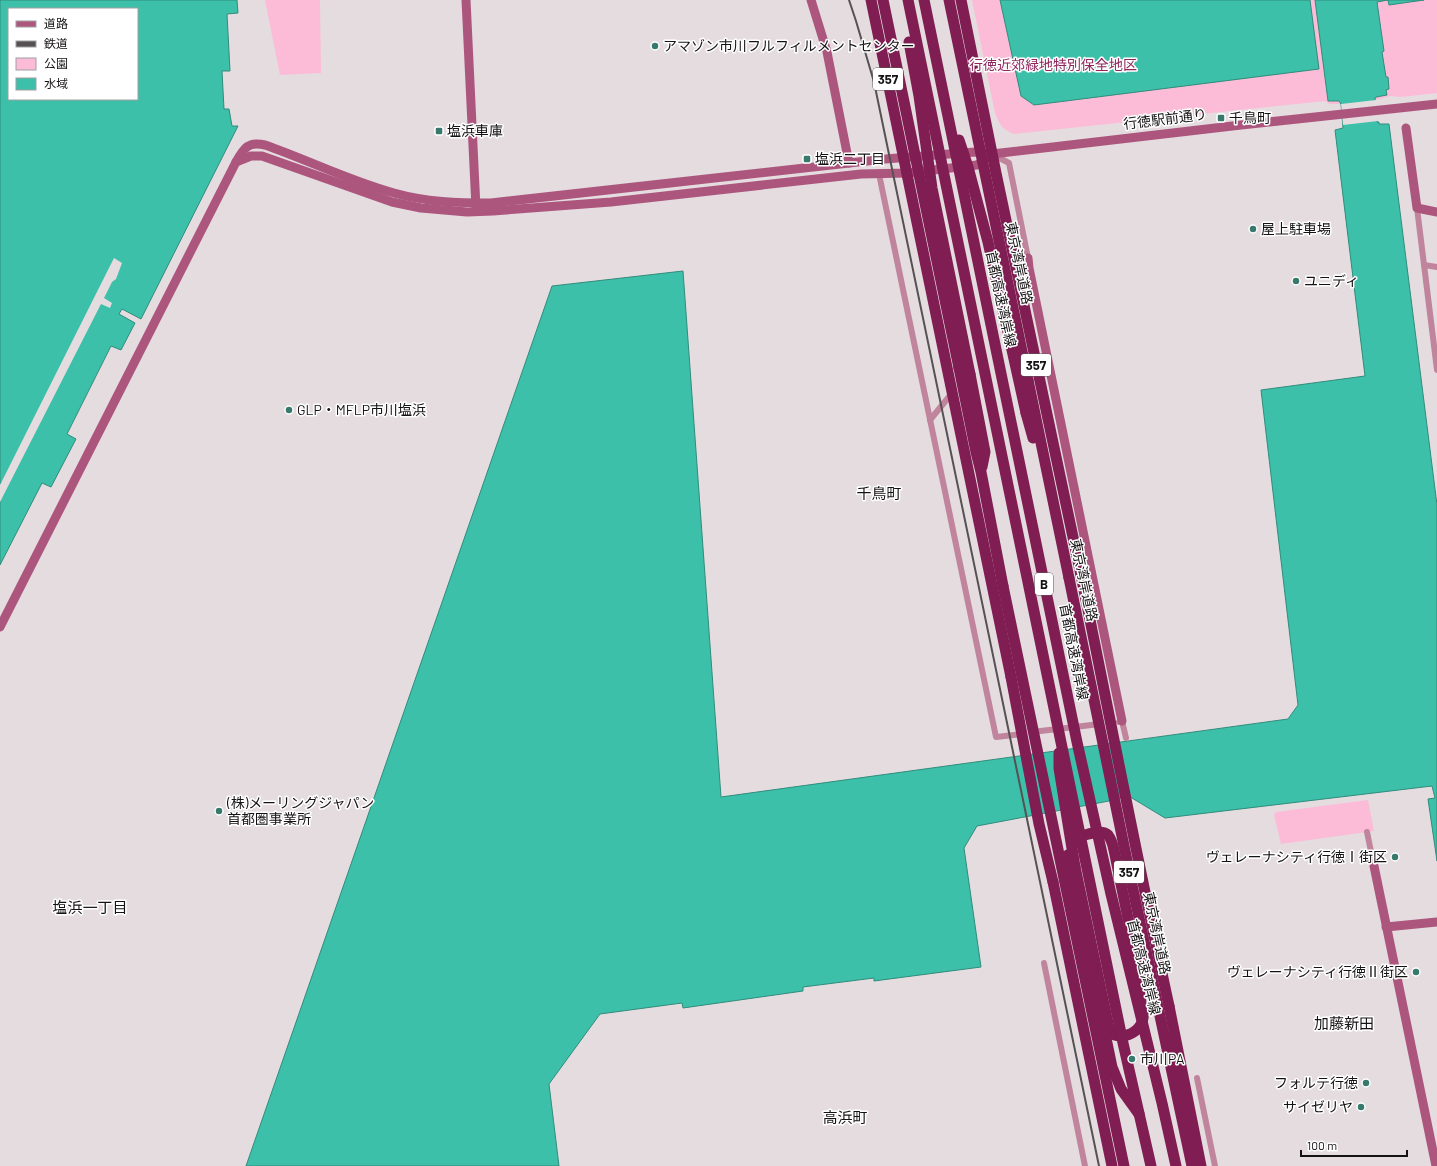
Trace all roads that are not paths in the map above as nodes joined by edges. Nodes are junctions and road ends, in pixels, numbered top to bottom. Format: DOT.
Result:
graph roads {
  1 [pos="466,0"];
  2 [pos="811,0"];
  3 [pos="871,0"];
  4 [pos="883,0"];
  5 [pos="902,0"];
  6 [pos="908,0"];
  7 [pos="924,0"];
  8 [pos="949,0"];
  9 [pos="961,0"];
  10 [pos="1437,104"];
  11 [pos="949,122"];
  12 [pos="1406,128"];
  13 [pos="285,152"];
  14 [pos="992,154"];
  15 [pos="904,158"];
  16 [pos="236,162"];
  17 [pos="281,163"];
  18 [pos="850,163"];
  19 [pos="791,170"];
  20 [pos="907,173"];
  21 [pos="879,174"];
  22 [pos="720,178"];
  23 [pos="793,181"];
  24 [pos="722,189"];
  25 [pos="609,190"];
  26 [pos="558,195"];
  27 [pos="611,202"];
  28 [pos="526,204"];
  29 [pos="559,205"];
  30 [pos="476,207"];
  31 [pos="1417,208"];
  32 [pos="1437,212"];
  33 [pos="1028,258"];
  34 [pos="1424,265"];
  35 [pos="1437,266"];
  36 [pos="1430,313"];
  37 [pos="1437,314"];
  38 [pos="1436,362"];
  39 [pos="1437,370"];
  40 [pos="953,393"];
  41 [pos="930,420"];
  42 [pos="981,472"];
  43 [pos="1061,543"];
  44 [pos="998,587"];
  45 [pos="0,627"];
  46 [pos="1027,697"];
  47 [pos="1122,721"];
  48 [pos="1098,723"];
  49 [pos="1059,732"];
  50 [pos="1126,738"];
  51 [pos="1367,832"];
  52 [pos="1374,866"];
  53 [pos="1053,882"];
  54 [pos="1142,885"];
  55 [pos="1437,922"];
  56 [pos="1386,927"];
  57 [pos="1044,963"];
  58 [pos="1197,1078"];
  59 [pos="1139,1114"];
  60 [pos="1085,1166"];
  61 [pos="1112,1166"];
  62 [pos="1124,1166"];
  63 [pos="1151,1166"];
  64 [pos="1176,1166"];
  65 [pos="1192,1166"];
  66 [pos="1201,1166"];
  67 [pos="1215,1166"];
  68 [pos="1436,1166"];
  1 -- 30 [label="street"];
  2 -- 18 [label="street"];
  3 -- 15 [label="highway, 357"];
  4 -- 42 [label="highway, 357, bridge"];
  5 -- 42 [label="highway, bridge"];
  6 -- 49 [label="highway, B, bridge"];
  7 -- 11 [label="highway, 首都高速湾岸線 / B, bridge"];
  8 -- 43 [label="highway, 東京湾岸道路 / 357, bridge"];
  9 -- 14 [label="highway, 東京湾岸道路 / 357"];
  10 -- 14 [label="street, 行徳駅前通り"];
  11 -- 43 [label="highway, bridge"];
  11 -- 64 [label="highway, 首都高速湾岸線 / B, bridge"];
  12 -- 31 [label="street"];
  13 -- 16 [label="street"];
  13 -- 17 [label="street"];
  13 -- 30 [label="street"];
  14 -- 15 [label="street, 行徳駅前通り"];
  14 -- 20 [label="street"];
  14 -- 33 [label="street"];
  14 -- 54 [label="highway, 東京湾岸道路 / 357, bridge"];
  15 -- 18 [label="street, 行徳駅前通り"];
  15 -- 20 [label="highway, 357"];
  16 -- 17 [label="street"];
  16 -- 45 [label="street"];
  17 -- 30 [label="street"];
  18 -- 19 [label="street, 行徳駅前通り"];
  19 -- 22 [label="street, 行徳駅前通り"];
  19 -- 23 [label="street"];
  20 -- 21 [label="street"];
  20 -- 40 [label="highway, 357"];
  21 -- 23 [label="street"];
  21 -- 41 [label="street"];
  22 -- 24 [label="street"];
  22 -- 25 [label="street, 行徳駅前通り"];
  23 -- 24 [label="street"];
  24 -- 27 [label="street"];
  25 -- 26 [label="street, 行徳駅前通り"];
  25 -- 27 [label="street"];
  26 -- 28 [label="street, 行徳駅前通り"];
  26 -- 29 [label="street"];
  27 -- 29 [label="street"];
  28 -- 29 [label="street"];
  28 -- 30 [label="street"];
  31 -- 32 [label="street"];
  31 -- 34 [label="street"];
  33 -- 47 [label="street"];
  34 -- 35 [label="street"];
  34 -- 36 [label="street"];
  36 -- 37 [label="street"];
  36 -- 38 [label="street"];
  38 -- 39 [label="street"];
  40 -- 41 [label="street"];
  40 -- 44 [label="highway, 357"];
  41 -- 47 [label="street"];
  42 -- 44 [label="highway, 357"];
  43 -- 48 [label="highway, 東京湾岸道路 / 357, bridge"];
  44 -- 46 [label="highway, 357, bridge"];
  44 -- 53 [label="highway, 357, bridge"];
  46 -- 53 [label="highway, bridge"];
  46 -- 62 [label="highway, 357, bridge"];
  47 -- 50 [label="street"];
  48 -- 54 [label="highway, bridge"];
  48 -- 65 [label="highway, 東京湾岸道路 / 357, bridge"];
  49 -- 59 [label="highway, B, bridge"];
  49 -- 59 [label="highway, bridge"];
  51 -- 52 [label="street"];
  52 -- 56 [label="street"];
  53 -- 61 [label="highway, 357"];
  54 -- 66 [label="highway, 東京湾岸道路 / 357, bridge"];
  55 -- 56 [label="street"];
  56 -- 68 [label="street"];
  57 -- 60 [label="street"];
  58 -- 67 [label="street"];
  59 -- 63 [label="highway, B, bridge"];
}
